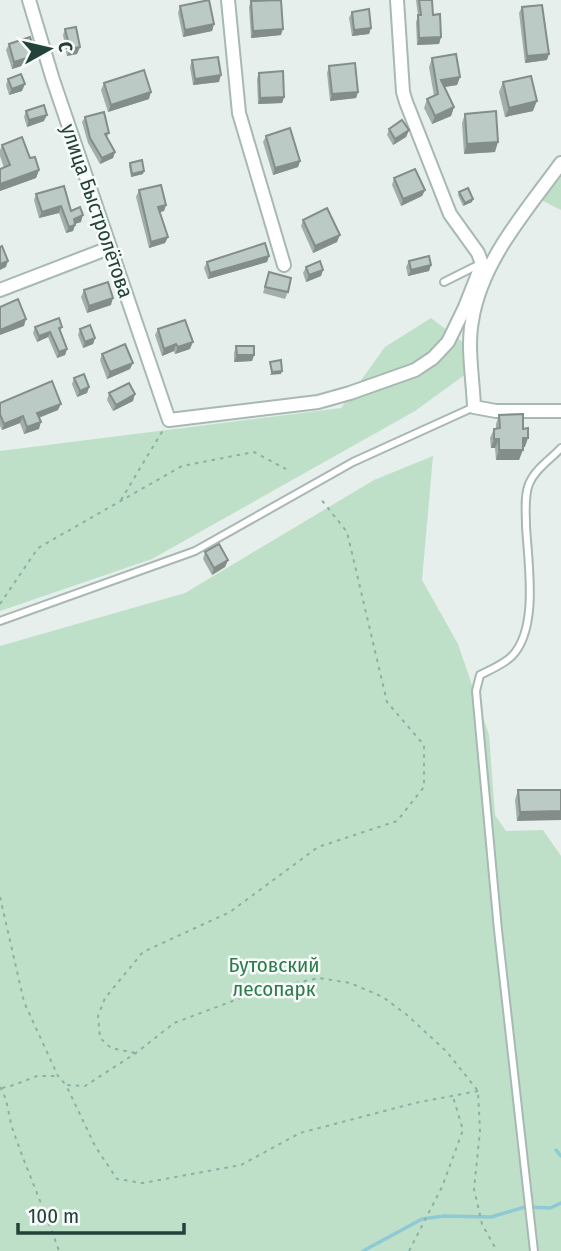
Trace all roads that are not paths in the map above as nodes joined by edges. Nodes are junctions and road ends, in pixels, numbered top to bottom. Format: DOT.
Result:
graph roads {
  1 [pos="29,0"];
  2 [pos="228,0"];
  3 [pos="397,0"];
  4 [pos="561,163"];
  5 [pos="109,248"];
  6 [pos="482,264"];
  7 [pos="284,265"];
  8 [pos="444,282"];
  9 [pos="0,290"];
  10 [pos="474,407"];
  11 [pos="561,411"];
  12 [pos="561,447"];
  13 [pos="557,458"];
  14 [pos="0,621"];
  15 [pos="534,1251"];
  1 -- 5 [label="street, улица Быстролётова"];
  2 -- 7 [label="street"];
  3 -- 6 [label="street"];
  4 -- 10 [label="street"];
  5 -- 6 [label="street, улица Быстролётова"];
  5 -- 9 [label="street"];
  6 -- 8 [label="lane"];
  10 -- 11 [label="street"];
  10 -- 14 [label="lane"];
  12 -- 13 [label="lane"];
  13 -- 15 [label="lane"];
}
